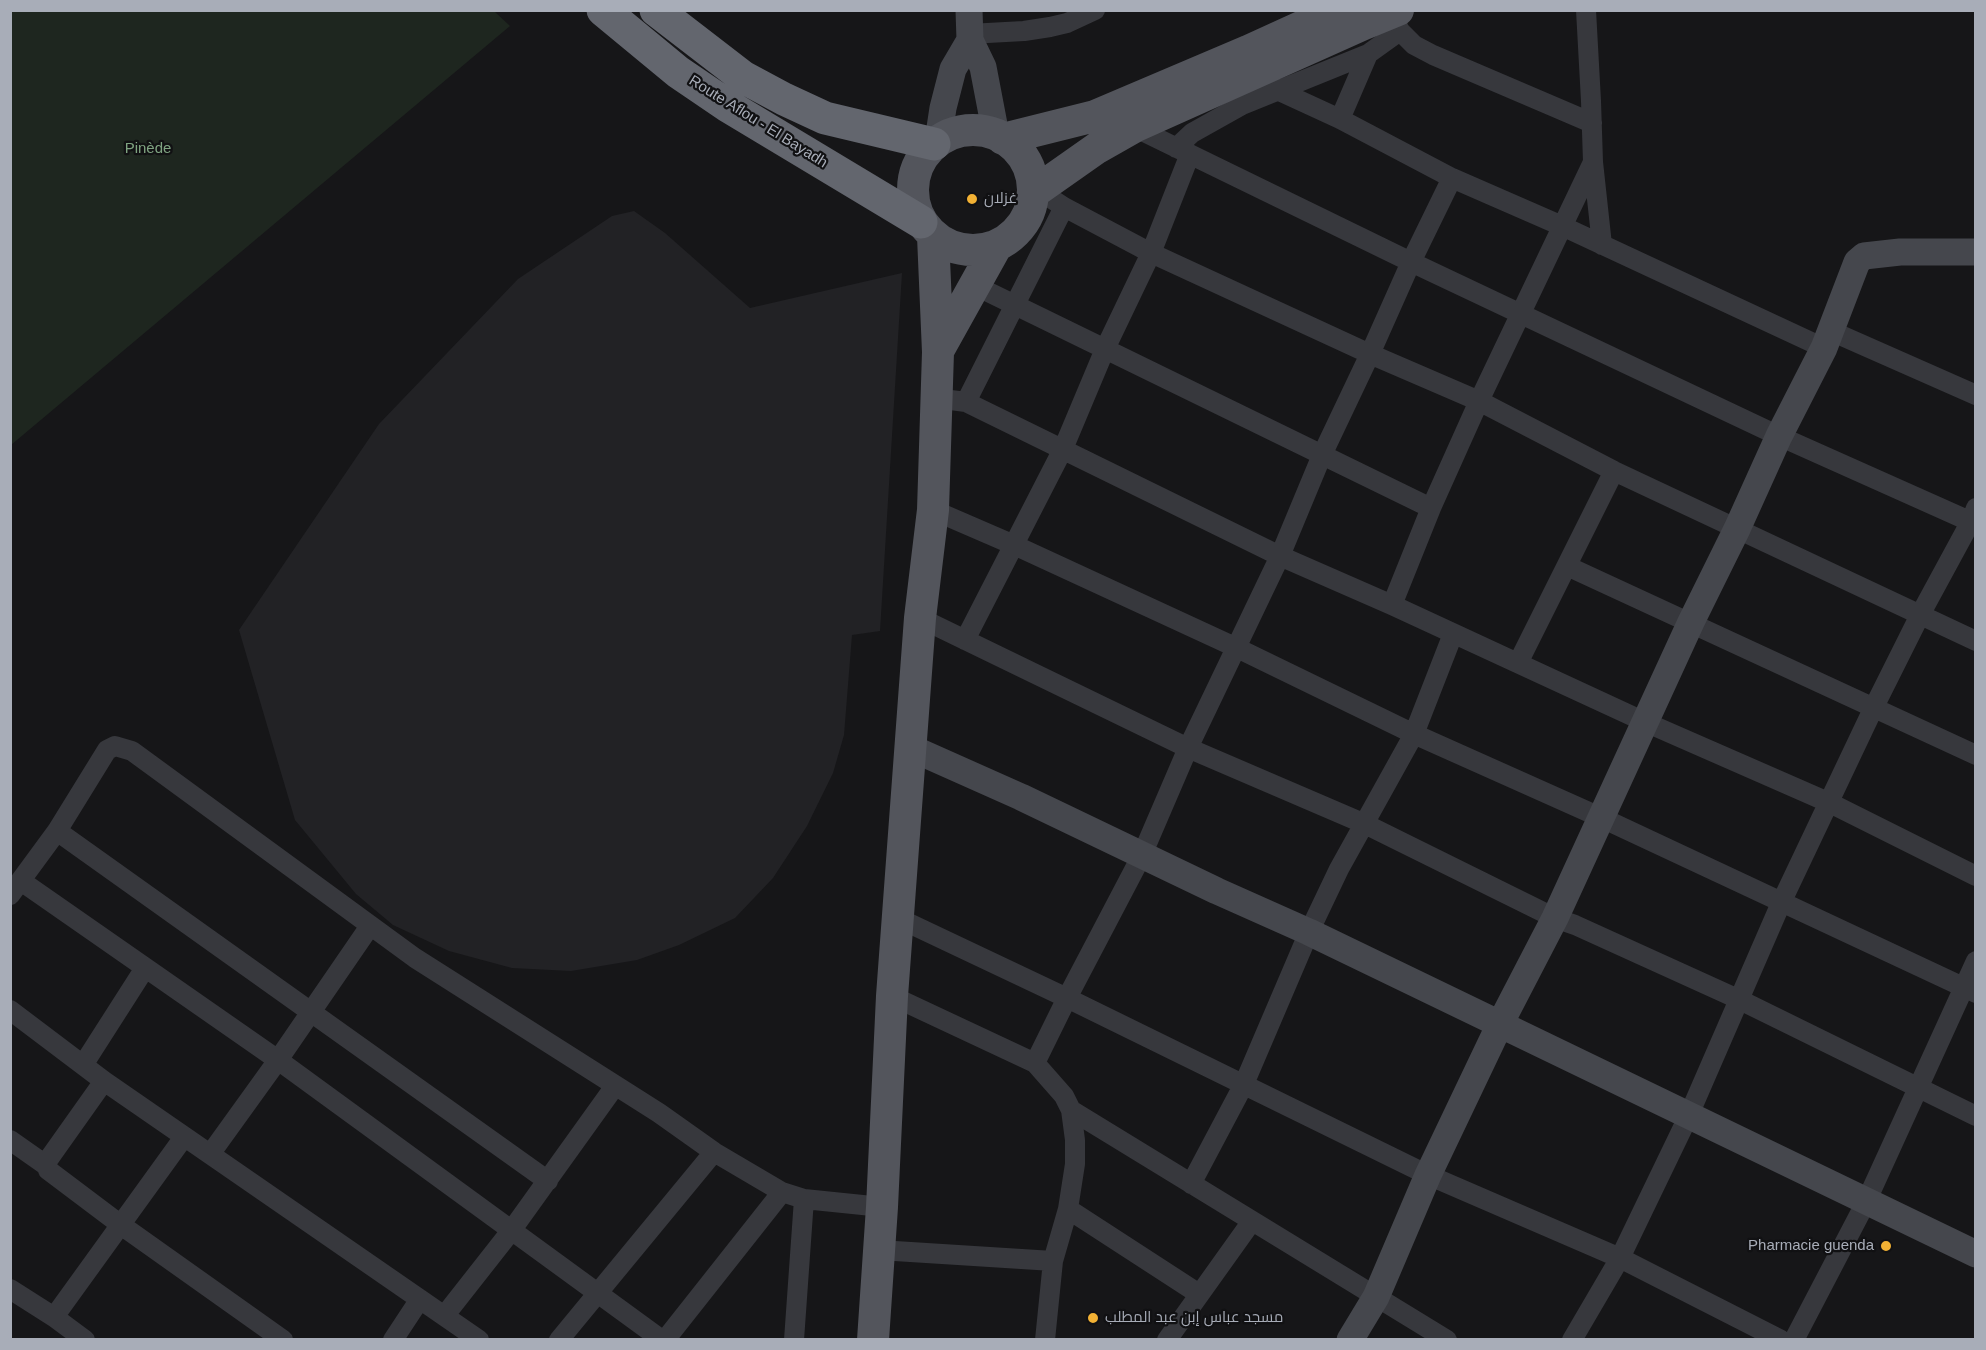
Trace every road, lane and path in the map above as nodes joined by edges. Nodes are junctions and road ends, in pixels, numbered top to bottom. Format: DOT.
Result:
graph roads {
  1 [pos="603,10"];
  2 [pos="656,10"];
  3 [pos="1095,10"];
  4 [pos="1338,10"];
  5 [pos="1586,10"];
  6 [pos="1396,18"];
  7 [pos="969,28"];
  8 [pos="1368,54"];
  9 [pos="1267,81"];
  10 [pos="1340,119"];
  11 [pos="1592,123"];
  12 [pos="1134,127"];
  13 [pos="1000,137"];
  14 [pos="936,142"];
  15 [pos="1183,151"];
  16 [pos="1593,162"];
  17 [pos="1452,177"];
  18 [pos="1035,191"];
  19 [pos="1064,207"];
  20 [pos="1562,226"];
  21 [pos="927,229"];
  22 [pos="997,245"];
  23 [pos="1602,245"];
  24 [pos="1151,253"];
  25 [pos="1971,254"];
  26 [pos="1411,261"];
  27 [pos="975,285"];
  28 [pos="1015,306"];
  29 [pos="1520,312"];
  30 [pos="1828,340"];
  31 [pos="1105,349"];
  32 [pos="938,352"];
  33 [pos="1370,354"];
  34 [pos="1976,396"];
  35 [pos="935,398"];
  36 [pos="1479,401"];
  37 [pos="966,402"];
  38 [pos="1779,436"];
  39 [pos="1063,449"];
  40 [pos="1322,455"];
  41 [pos="1614,471"];
  42 [pos="1431,508"];
  43 [pos="933,510"];
  44 [pos="1974,518"];
  45 [pos="1737,529"];
  46 [pos="1014,545"];
  47 [pos="1280,556"];
  48 [pos="1567,566"];
  49 [pos="1392,605"];
  50 [pos="1920,615"];
  51 [pos="920,618"];
  52 [pos="1691,622"];
  53 [pos="1453,634"];
  54 [pos="965,640"];
  55 [pos="1976,641"];
  56 [pos="1235,647"];
  57 [pos="1518,663"];
  58 [pos="1874,707"];
  59 [pos="1645,722"];
  60 [pos="1414,734"];
  61 [pos="911,748"];
  62 [pos="1188,748"];
  63 [pos="1976,755"];
  64 [pos="1830,803"];
  65 [pos="1602,818"];
  66 [pos="1365,824"];
  67 [pos="57,831"];
  68 [pos="1142,855"];
  69 [pos="1976,876"];
  70 [pos="16,888"];
  71 [pos="1781,903"];
  72 [pos="898,918"];
  73 [pos="1555,918"];
  74 [pos="370,926"];
  75 [pos="1309,932"];
  76 [pos="1976,961"];
  77 [pos="145,968"];
  78 [pos="1969,990"];
  79 [pos="892,996"];
  80 [pos="1066,998"];
  81 [pos="1738,999"];
  82 [pos="10,1010"];
  83 [pos="310,1012"];
  84 [pos="1500,1024"];
  85 [pos="278,1060"];
  86 [pos="1035,1063"];
  87 [pos="83,1065"];
  88 [pos="104,1081"];
  89 [pos="1244,1084"];
  90 [pos="615,1086"];
  91 [pos="1918,1088"];
  92 [pos="1071,1110"];
  93 [pos="1976,1116"];
  94 [pos="1688,1117"];
  95 [pos="184,1137"];
  96 [pos="10,1140"];
  97 [pos="714,1152"];
  98 [pos="211,1154"];
  99 [pos="46,1166"];
  100 [pos="1428,1176"];
  101 [pos="548,1181"];
  102 [pos="1191,1184"];
  103 [pos="782,1192"];
  104 [pos="804,1199"];
  105 [pos="1866,1202"];
  106 [pos="882,1207"];
  107 [pos="1068,1209"];
  108 [pos="1252,1221"];
  109 [pos="121,1225"];
  110 [pos="511,1231"];
  111 [pos="879,1251"];
  112 [pos="1976,1254"];
  113 [pos="1620,1258"];
  114 [pos="1053,1261"];
  115 [pos="10,1289"];
  116 [pos="598,1292"];
  117 [pos="1199,1294"];
  118 [pos="1377,1297"];
  119 [pos="420,1299"];
  120 [pos="445,1314"];
  121 [pos="54,1317"];
  122 [pos="85,1340"];
  123 [pos="283,1340"];
  124 [pos="393,1340"];
  125 [pos="479,1340"];
  126 [pos="560,1340"];
  127 [pos="663,1340"];
  128 [pos="794,1340"];
  129 [pos="873,1340"];
  130 [pos="1046,1340"];
  131 [pos="1167,1340"];
  132 [pos="1350,1340"];
  133 [pos="1447,1340"];
  134 [pos="1572,1340"];
  135 [pos="1781,1340"];
  136 [pos="1794,1340"];
  1 -- 21 [label="highway, Route Aflou - El Bayadh"];
  2 -- 14 [label="highway, Route Aflou - El Bayadh"];
  3 -- 7 [label="street"];
  4 -- 13 [label="main road"];
  5 -- 11 [label="street"];
  6 -- 8 [label="street"];
  6 -- 9 [label="main road"];
  6 -- 11 [label="street"];
  7 -- 13 [label="street"];
  7 -- 14 [label="street"];
  8 -- 9 [label="street"];
  8 -- 10 [label="street"];
  9 -- 10 [label="street"];
  9 -- 12 [label="main road"];
  9 -- 15 [label="street"];
  10 -- 17 [label="street"];
  11 -- 16 [label="street"];
  12 -- 15 [label="street"];
  12 -- 18 [label="main road"];
  13 -- 14 [label="main road"];
  13 -- 18 [label="main road"];
  14 -- 21 [label="main road"];
  15 -- 24 [label="street"];
  15 -- 26 [label="street"];
  16 -- 20 [label="street"];
  16 -- 23 [label="street"];
  17 -- 20 [label="street"];
  17 -- 26 [label="street"];
  18 -- 19 [label="street"];
  18 -- 22 [label="main road"];
  19 -- 24 [label="street"];
  19 -- 28 [label="street"];
  20 -- 23 [label="street"];
  20 -- 29 [label="street"];
  21 -- 22 [label="main road"];
  21 -- 32 [label="main road"];
  22 -- 27 [label="main road"];
  23 -- 30 [label="street"];
  24 -- 31 [label="street"];
  24 -- 33 [label="street"];
  25 -- 30 [label="street"];
  26 -- 29 [label="street"];
  26 -- 33 [label="street"];
  27 -- 28 [label="street"];
  27 -- 32 [label="main road"];
  28 -- 31 [label="street"];
  28 -- 37 [label="street"];
  29 -- 36 [label="street"];
  29 -- 38 [label="street"];
  30 -- 34 [label="street"];
  30 -- 38 [label="street"];
  31 -- 39 [label="street"];
  31 -- 40 [label="street"];
  32 -- 35 [label="main road"];
  33 -- 36 [label="street"];
  33 -- 40 [label="street"];
  35 -- 37 [label="street"];
  35 -- 43 [label="main road"];
  36 -- 41 [label="street"];
  36 -- 42 [label="street"];
  37 -- 39 [label="street"];
  38 -- 44 [label="street"];
  38 -- 45 [label="street"];
  39 -- 46 [label="street"];
  39 -- 47 [label="street"];
  40 -- 42 [label="street"];
  40 -- 47 [label="street"];
  41 -- 45 [label="street"];
  41 -- 48 [label="street"];
  42 -- 49 [label="street"];
  43 -- 46 [label="street"];
  43 -- 51 [label="main road"];
  44 -- 50 [label="street"];
  45 -- 50 [label="street"];
  45 -- 52 [label="street"];
  46 -- 54 [label="street"];
  46 -- 56 [label="street"];
  47 -- 49 [label="street"];
  47 -- 56 [label="street"];
  48 -- 52 [label="street"];
  48 -- 57 [label="street"];
  49 -- 53 [label="street"];
  50 -- 55 [label="street"];
  50 -- 58 [label="street"];
  51 -- 54 [label="street"];
  51 -- 61 [label="main road"];
  52 -- 58 [label="street"];
  52 -- 59 [label="street"];
  53 -- 57 [label="street"];
  53 -- 60 [label="street"];
  54 -- 62 [label="street"];
  56 -- 60 [label="street"];
  56 -- 62 [label="street"];
  57 -- 59 [label="street"];
  58 -- 63 [label="street"];
  58 -- 64 [label="street"];
  59 -- 64 [label="street"];
  59 -- 65 [label="street"];
  60 -- 65 [label="street"];
  60 -- 66 [label="street"];
  61 -- 68 [label="street"];
  61 -- 72 [label="main road"];
  62 -- 66 [label="street"];
  62 -- 68 [label="street"];
  64 -- 69 [label="street"];
  64 -- 71 [label="street"];
  65 -- 71 [label="street"];
  65 -- 73 [label="street"];
  66 -- 73 [label="street"];
  66 -- 75 [label="street"];
  67 -- 70 [label="street"];
  67 -- 74 [label="street"];
  67 -- 83 [label="street"];
  68 -- 75 [label="street"];
  68 -- 80 [label="street"];
  70 -- 77 [label="street"];
  71 -- 78 [label="street"];
  71 -- 81 [label="street"];
  72 -- 79 [label="main road"];
  72 -- 80 [label="street"];
  73 -- 81 [label="street"];
  73 -- 84 [label="street"];
  74 -- 83 [label="street"];
  74 -- 90 [label="street"];
  75 -- 84 [label="street"];
  75 -- 89 [label="street"];
  76 -- 78 [label="street"];
  77 -- 85 [label="street"];
  77 -- 87 [label="street"];
  78 -- 91 [label="street"];
  79 -- 86 [label="street"];
  79 -- 106 [label="main road"];
  80 -- 86 [label="street"];
  80 -- 89 [label="street"];
  81 -- 91 [label="street"];
  81 -- 94 [label="street"];
  82 -- 87 [label="street"];
  83 -- 85 [label="street"];
  83 -- 101 [label="street"];
  84 -- 94 [label="street"];
  84 -- 100 [label="street"];
  85 -- 98 [label="street"];
  85 -- 110 [label="street"];
  86 -- 92 [label="street"];
  87 -- 88 [label="street"];
  88 -- 95 [label="street"];
  88 -- 99 [label="street"];
  89 -- 100 [label="street"];
  89 -- 102 [label="street"];
  90 -- 97 [label="street"];
  90 -- 101 [label="street"];
  91 -- 93 [label="street"];
  91 -- 105 [label="street"];
  92 -- 102 [label="street"];
  92 -- 107 [label="street"];
  94 -- 105 [label="street"];
  94 -- 113 [label="street"];
  95 -- 98 [label="street"];
  95 -- 109 [label="street"];
  96 -- 99 [label="street"];
  97 -- 103 [label="street"];
  97 -- 116 [label="street"];
  98 -- 119 [label="street"];
  99 -- 109 [label="street"];
  100 -- 113 [label="street"];
  100 -- 118 [label="street"];
  101 -- 110 [label="street"];
  102 -- 108 [label="street"];
  103 -- 104 [label="street"];
  103 -- 127 [label="street"];
  104 -- 106 [label="street"];
  104 -- 128 [label="street"];
  105 -- 112 [label="street"];
  105 -- 136 [label="street"];
  106 -- 111 [label="main road"];
  107 -- 114 [label="street"];
  107 -- 117 [label="street"];
  108 -- 117 [label="street"];
  108 -- 118 [label="street"];
  109 -- 121 [label="street"];
  109 -- 123 [label="street"];
  110 -- 116 [label="street"];
  110 -- 120 [label="street"];
  111 -- 114 [label="street"];
  111 -- 129 [label="main road"];
  113 -- 134 [label="street"];
  113 -- 135 [label="street"];
  114 -- 130 [label="street"];
  115 -- 121 [label="street"];
  116 -- 126 [label="street"];
  116 -- 127 [label="street"];
  117 -- 131 [label="street"];
  118 -- 132 [label="street"];
  118 -- 133 [label="street"];
  119 -- 120 [label="street"];
  119 -- 124 [label="street"];
  120 -- 125 [label="street"];
  121 -- 122 [label="street"];
}
